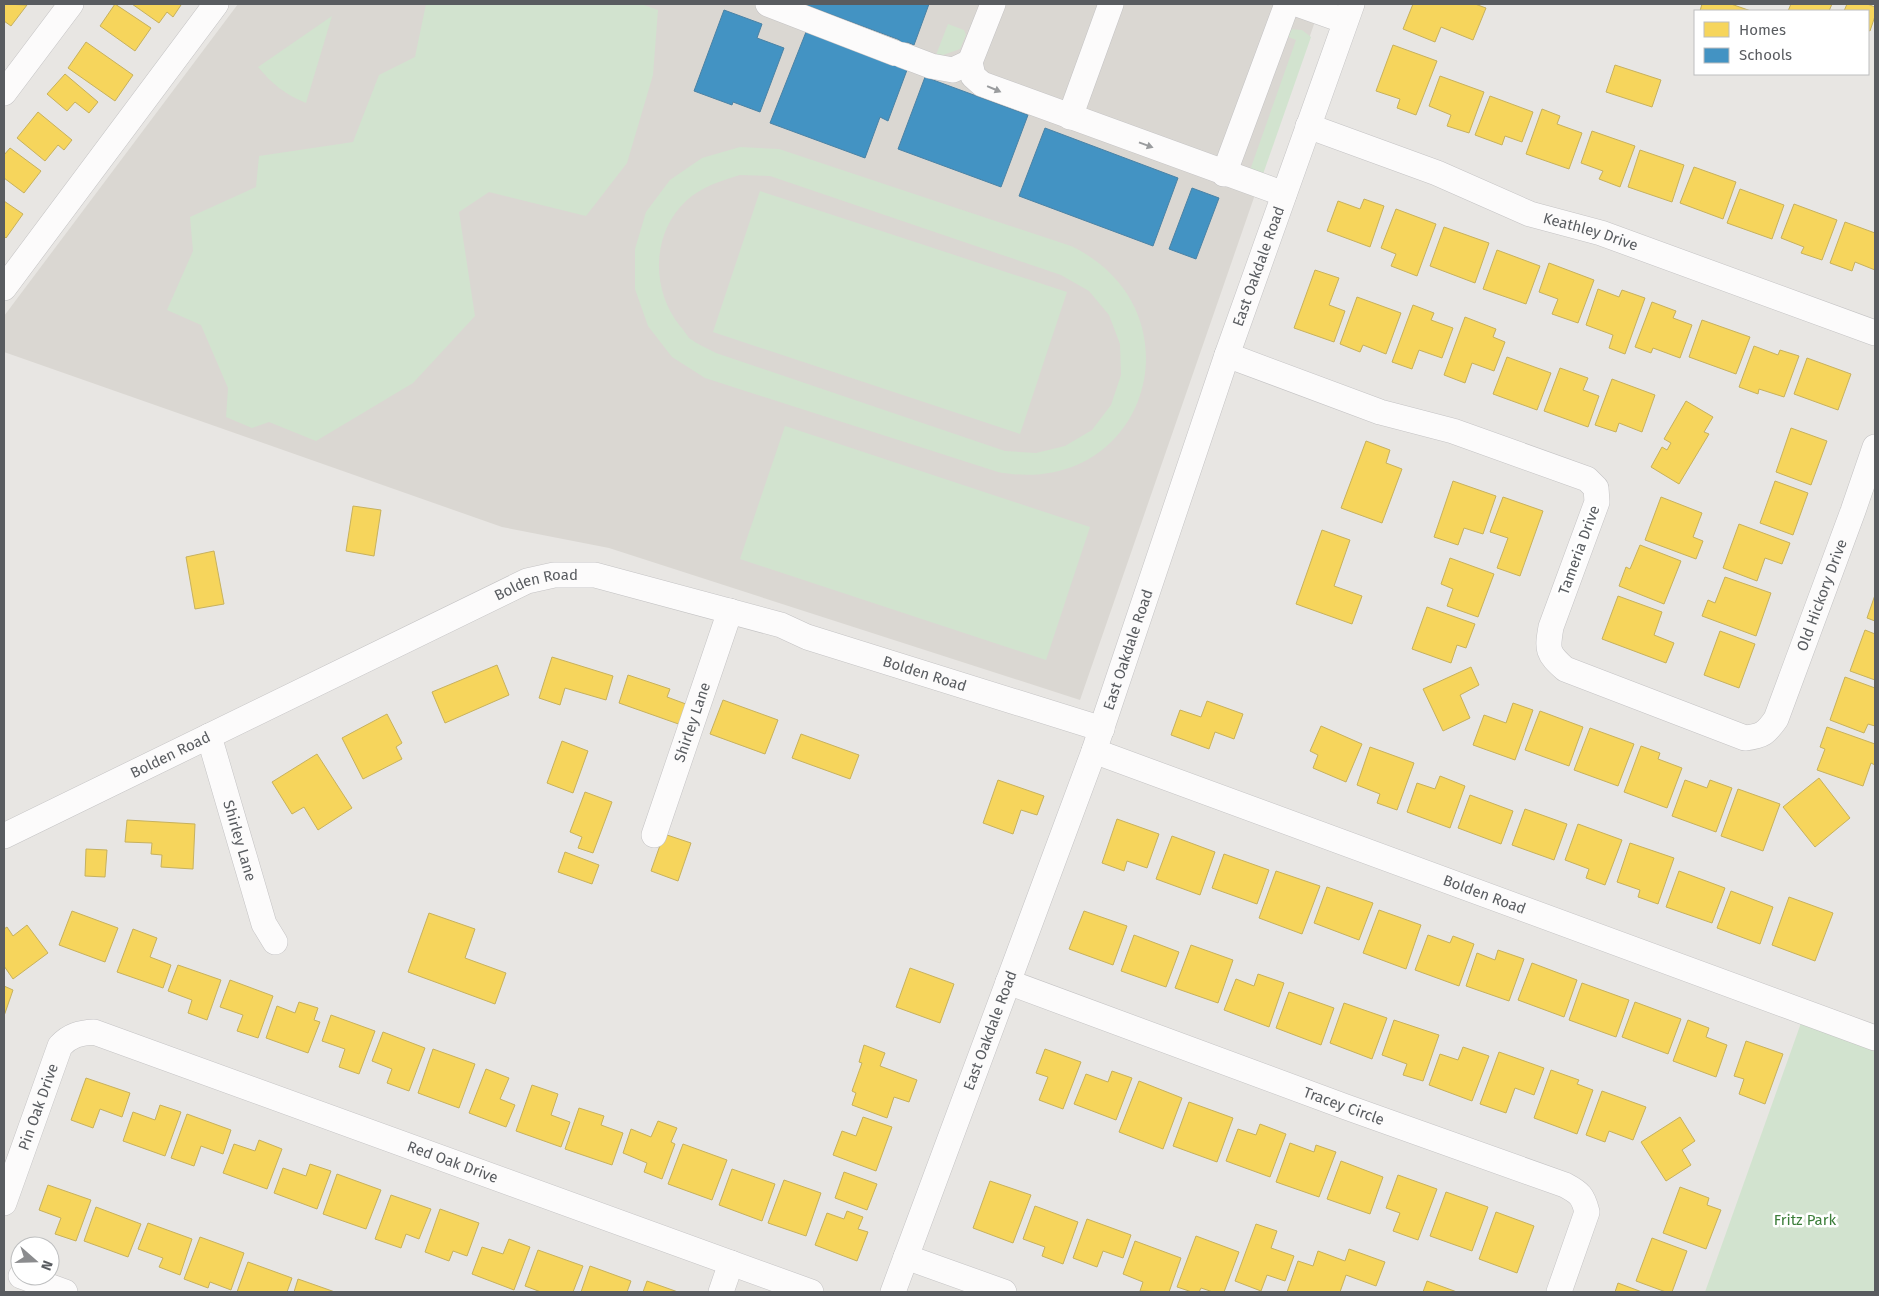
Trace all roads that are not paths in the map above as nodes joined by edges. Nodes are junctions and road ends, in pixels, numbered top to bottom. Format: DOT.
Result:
graph roads {
  1 [pos="71,4"];
  2 [pos="216,4"];
  3 [pos="768,4"];
  4 [pos="992,4"];
  5 [pos="1111,4"];
  6 [pos="1287,4"];
  7 [pos="1296,4"];
  8 [pos="1349,12"];
  9 [pos="970,62"];
  10 [pos="4,93"];
  11 [pos="1070,117"];
  12 [pos="1308,126"];
  13 [pos="1224,174"];
  14 [pos="1284,194"];
  15 [pos="4,288"];
  16 [pos="1875,333"];
  17 [pos="1227,355"];
  18 [pos="1875,447"];
  19 [pos="730,610"];
  20 [pos="209,736"];
  21 [pos="1760,736"];
  22 [pos="1098,740"];
  23 [pos="654,835"];
  24 [pos="4,836"];
  25 [pos="275,942"];
  26 [pos="1008,982"];
  27 [pos="94,1032"];
  28 [pos="1875,1038"];
  29 [pos="4,1203"];
  30 [pos="906,1257"];
  31 [pos="731,1263"];
  32 [pos="48,1286"];
  33 [pos="65,1292"];
  34 [pos="721,1292"];
  35 [pos="810,1292"];
  36 [pos="893,1292"];
  37 [pos="1004,1292"];
  38 [pos="1559,1292"];
  1 -- 10 [label="street"];
  2 -- 15 [label="street"];
  3 -- 9 [label="street"];
  4 -- 9 [label="street"];
  5 -- 11 [label="street"];
  6 -- 13 [label="street"];
  7 -- 8 [label="street"];
  8 -- 12 [label="street, East Oakdale Road"];
  9 -- 11 [label="street, one-way"];
  11 -- 13 [label="street, one-way"];
  12 -- 14 [label="street, East Oakdale Road"];
  12 -- 16 [label="street, Keathley Drive"];
  13 -- 14 [label="street"];
  14 -- 17 [label="street, East Oakdale Road"];
  17 -- 21 [label="street, Tameria Drive"];
  17 -- 22 [label="street, East Oakdale Road"];
  18 -- 21 [label="street, Old Hickory Drive"];
  19 -- 20 [label="street, Bolden Road"];
  19 -- 22 [label="street, Bolden Road"];
  19 -- 23 [label="street, Shirley Lane"];
  20 -- 24 [label="street, Bolden Road"];
  20 -- 25 [label="street, Shirley Lane"];
  22 -- 26 [label="street, East Oakdale Road"];
  22 -- 28 [label="street, Bolden Road"];
  26 -- 30 [label="street, East Oakdale Road"];
  26 -- 38 [label="street, Tracey Circle"];
  27 -- 29 [label="street, Pin Oak Drive"];
  27 -- 31 [label="street, Red Oak Drive"];
  30 -- 36 [label="street, East Oakdale Road"];
  30 -- 37 [label="street"];
  31 -- 34 [label="street"];
  31 -- 35 [label="street, Red Oak Drive"];
  32 -- 33 [label="street"];
}
